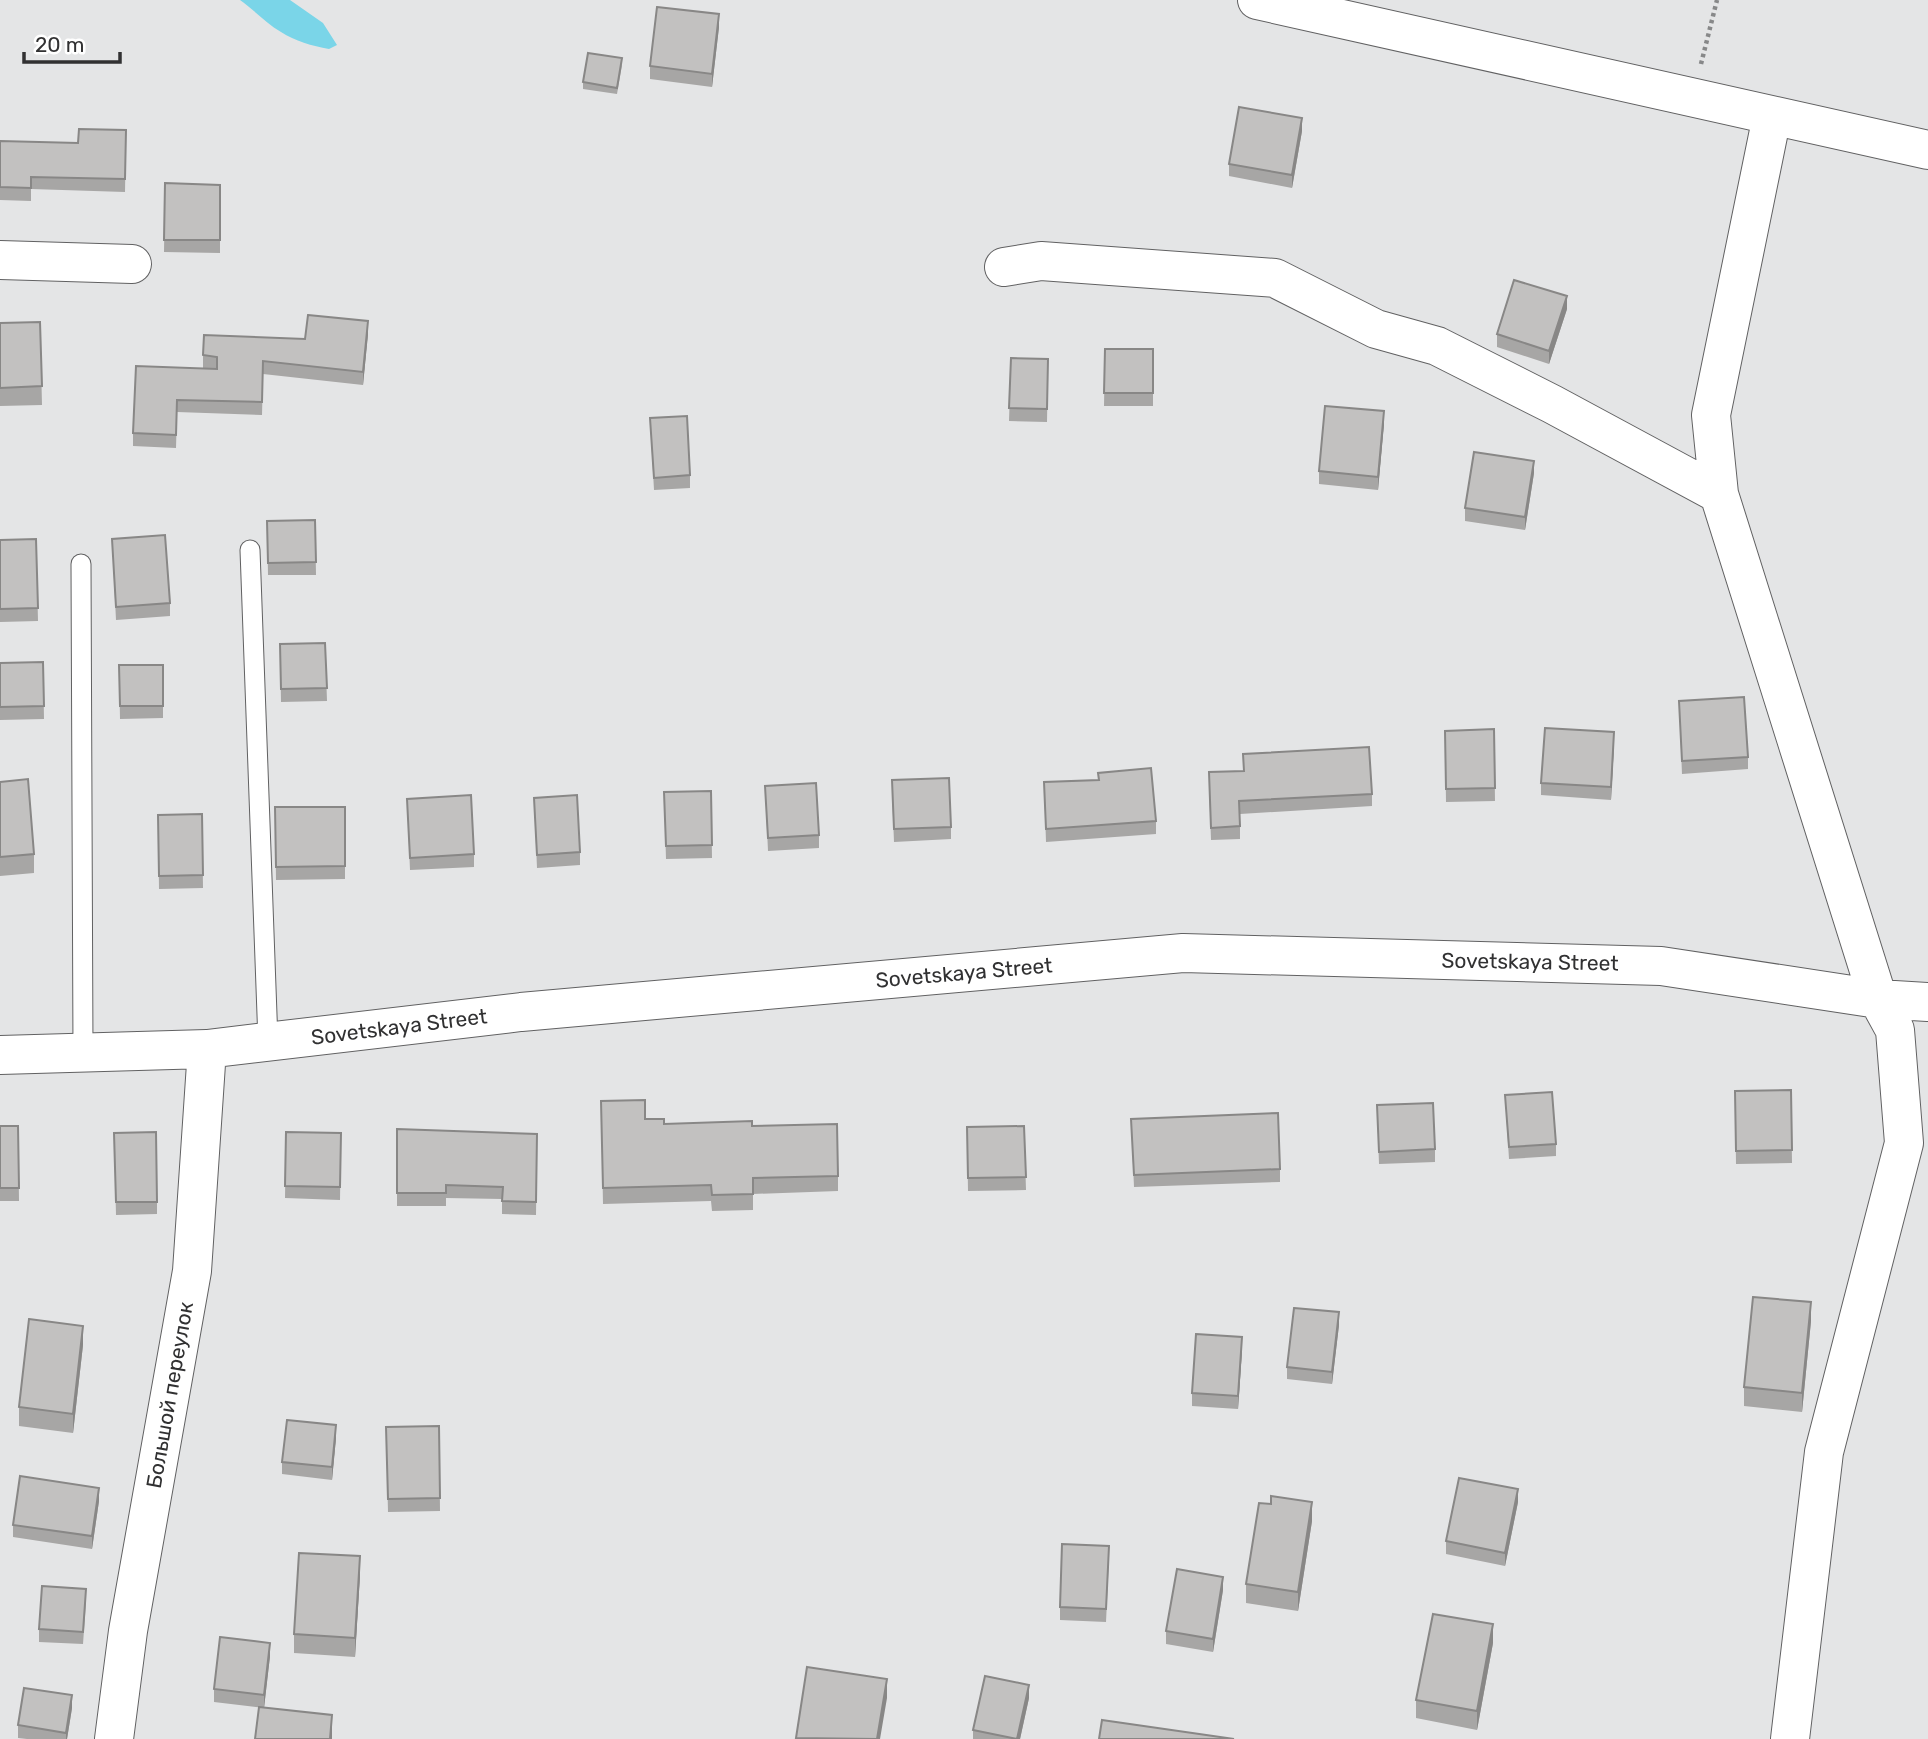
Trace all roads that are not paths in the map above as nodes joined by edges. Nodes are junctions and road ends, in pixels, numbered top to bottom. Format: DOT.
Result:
graph roads {
  1 [pos="1257,0"];
  2 [pos="1772,116"];
  3 [pos="1928,150"];
  4 [pos="0,260"];
  5 [pos="132,264"];
  6 [pos="1004,267"];
  7 [pos="1719,494"];
  8 [pos="250,550"];
  9 [pos="81,564"];
  10 [pos="1878,999"];
  11 [pos="1928,1002"];
  12 [pos="268,1042"];
  13 [pos="207,1049"];
  14 [pos="83,1052"];
  15 [pos="0,1055"];
  16 [pos="114,1739"];
  17 [pos="1790,1739"];
  1 -- 2 [label="street"];
  2 -- 3 [label="street"];
  2 -- 7 [label="street"];
  4 -- 5 [label="street"];
  6 -- 7 [label="street"];
  7 -- 10 [label="street"];
  8 -- 12 [label="lane"];
  9 -- 14 [label="lane"];
  10 -- 11 [label="street, Sovetskaya Street"];
  10 -- 12 [label="street, Sovetskaya Street"];
  10 -- 17 [label="street"];
  12 -- 13 [label="street, Sovetskaya Street"];
  13 -- 14 [label="street, Sovetskaya Street"];
  13 -- 16 [label="street, Большой переулок"];
  14 -- 15 [label="street, Sovetskaya Street"];
}
